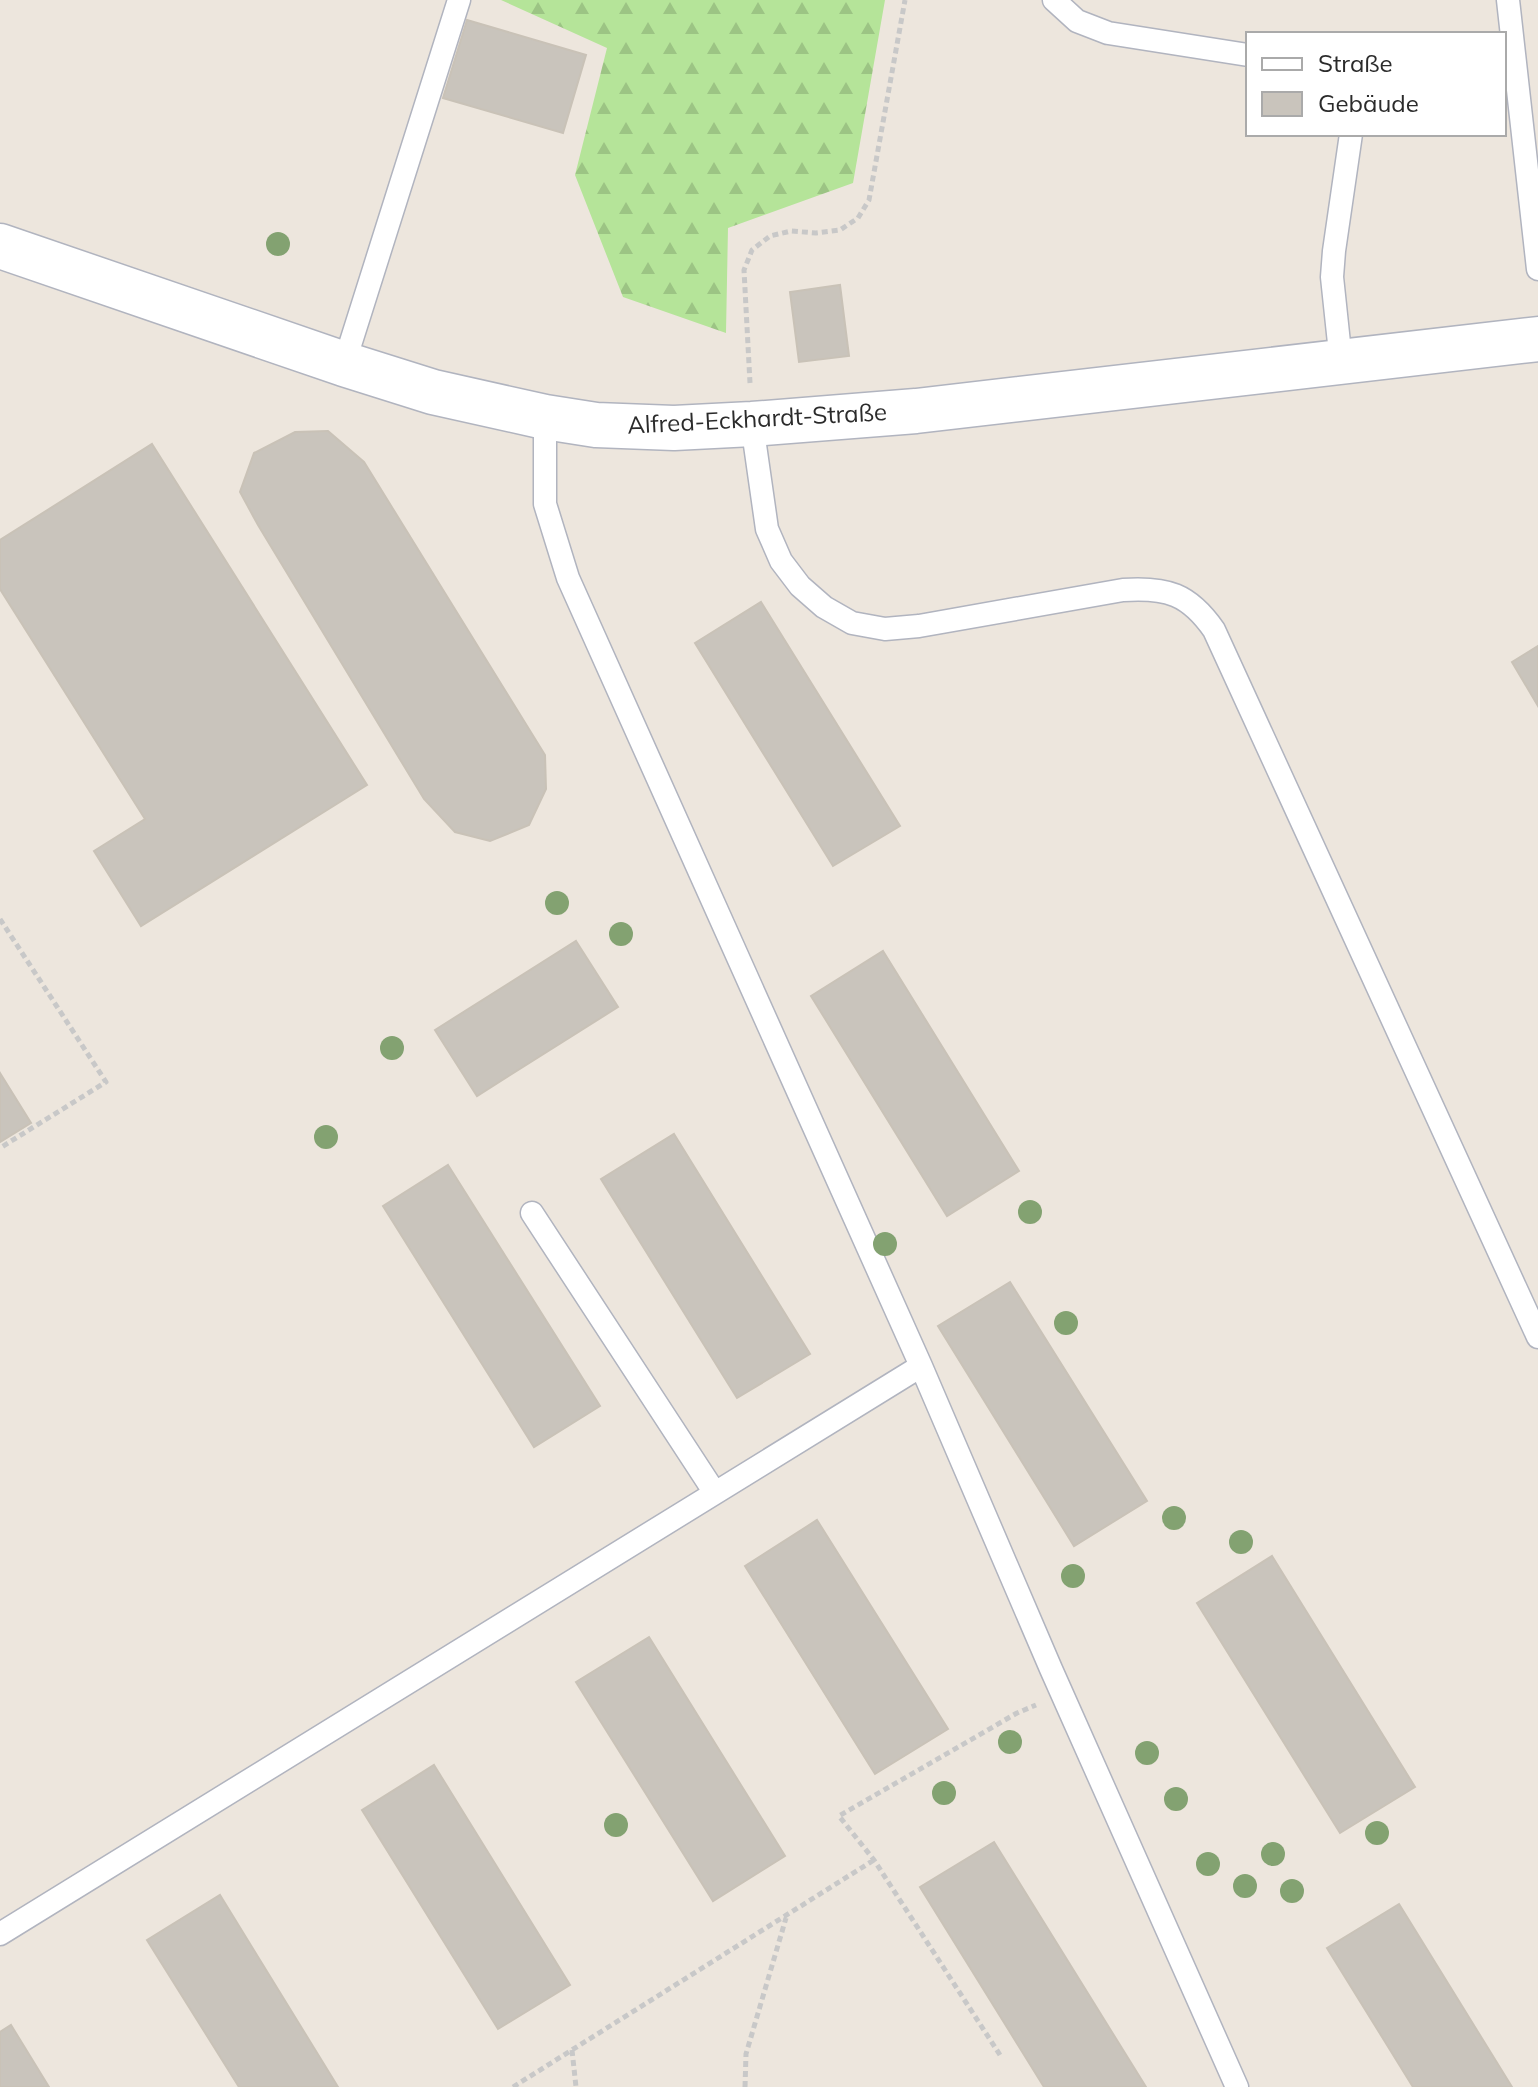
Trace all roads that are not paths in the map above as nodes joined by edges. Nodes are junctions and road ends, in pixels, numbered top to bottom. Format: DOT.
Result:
graph roads {
  1 [pos="459,0"];
  2 [pos="1054,0"];
  3 [pos="1508,0"];
  4 [pos="1246,55"];
  5 [pos="1512,96"];
  6 [pos="1351,136"];
  7 [pos="0,246"];
  8 [pos="1538,269"];
  9 [pos="1538,339"];
  10 [pos="1341,362"];
  11 [pos="344,364"];
  12 [pos="545,417"];
  13 [pos="752,424"];
  14 [pos="532,1213"];
  15 [pos="1538,1337"];
  16 [pos="921,1366"];
  17 [pos="715,1493"];
  18 [pos="0,1934"];
  19 [pos="1237,2087"];
  1 -- 11 [label="lane"];
  2 -- 4 [label="lane"];
  3 -- 5 [label="lane"];
  5 -- 8 [label="lane"];
  6 -- 10 [label="lane"];
  7 -- 11 [label="street, Alfred-Eckhardt-Straße"];
  9 -- 10 [label="street, Alfred-Eckhardt-Straße"];
  10 -- 13 [label="street, Alfred-Eckhardt-Straße"];
  11 -- 12 [label="street, Alfred-Eckhardt-Straße"];
  12 -- 13 [label="street, Alfred-Eckhardt-Straße"];
  12 -- 16 [label="lane"];
  13 -- 15 [label="lane"];
  14 -- 17 [label="lane"];
  16 -- 17 [label="lane"];
  16 -- 19 [label="lane"];
  17 -- 18 [label="lane"];
}
